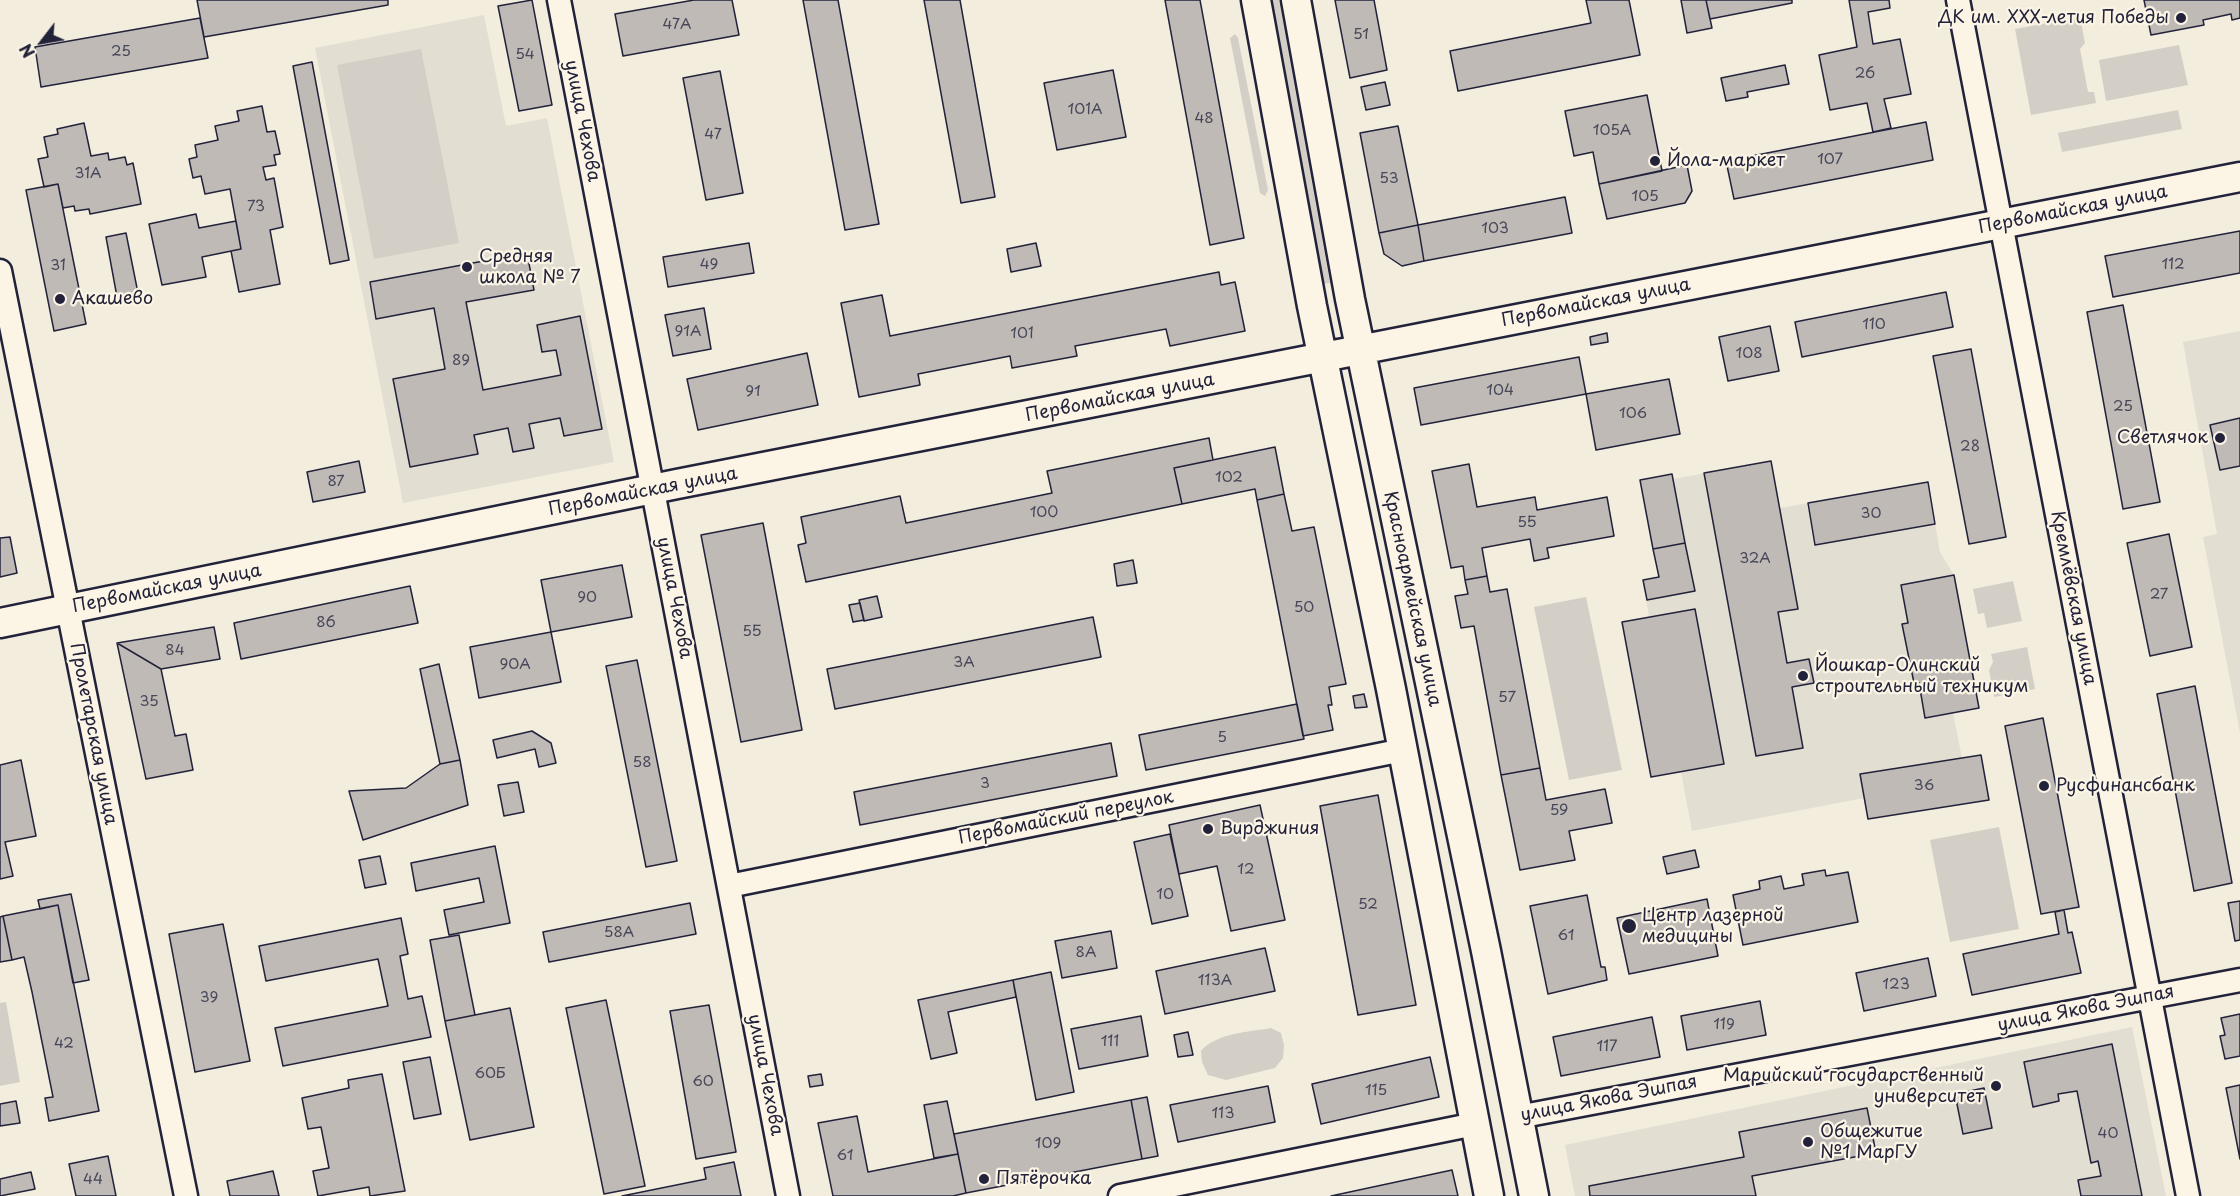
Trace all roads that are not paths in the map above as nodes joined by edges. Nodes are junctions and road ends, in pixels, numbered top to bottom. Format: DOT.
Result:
graph roads {
  1 [pos="559,0"];
  2 [pos="1256,0"];
  3 [pos="1296,0"];
  4 [pos="1958,0"];
  5 [pos="2240,177"];
  6 [pos="2002,224"];
  7 [pos="0,271"];
  8 [pos="1361,350"];
  9 [pos="1323,358"];
  10 [pos="653,489"];
  11 [pos="68,609"];
  12 [pos="0,623"];
  13 [pos="1403,750"];
  14 [pos="729,886"];
  15 [pos="2240,980"];
  16 [pos="2149,996"];
  17 [pos="1518,1117"];
  18 [pos="1475,1124"];
  19 [pos="186,1196"];
  20 [pos="788,1196"];
  21 [pos="1120,1196"];
  22 [pos="1489,1196"];
  23 [pos="1534,1196"];
  24 [pos="2187,1196"];
  1 -- 10 [label="street, улица Чехова"];
  2 -- 9 [label="main road"];
  3 -- 8 [label="main road, Красноармейская улица"];
  4 -- 6 [label="street, Кремлёвская улица"];
  5 -- 6 [label="main road, Первомайская улица"];
  6 -- 8 [label="main road, Первомайская улица"];
  6 -- 16 [label="street, Кремлёвская улица"];
  7 -- 11 [label="street, Пролетарская улица"];
  8 -- 9 [label="main road, Первомайская улица"];
  8 -- 17 [label="main road, Красноармейская улица"];
  9 -- 10 [label="main road, Первомайская улица"];
  9 -- 13 [label="main road"];
  10 -- 11 [label="main road, Первомайская улица"];
  10 -- 14 [label="street, улица Чехова"];
  11 -- 12 [label="main road, Первомайская улица"];
  11 -- 19 [label="street, Пролетарская улица"];
  13 -- 14 [label="street, Первомайский переулок"];
  13 -- 18 [label="main road"];
  14 -- 20 [label="street, улица Чехова"];
  15 -- 16 [label="street, улица Якова Эшпая"];
  16 -- 17 [label="street, улица Якова Эшпая"];
  16 -- 24 [label="street, Кремлёвская улица"];
  17 -- 18 [label="main road, улица Якова Эшпая"];
  17 -- 23 [label="main road, Красноармейская улица"];
  18 -- 21 [label="street, улица Якова Эшпая"];
  18 -- 22 [label="main road"];
}
